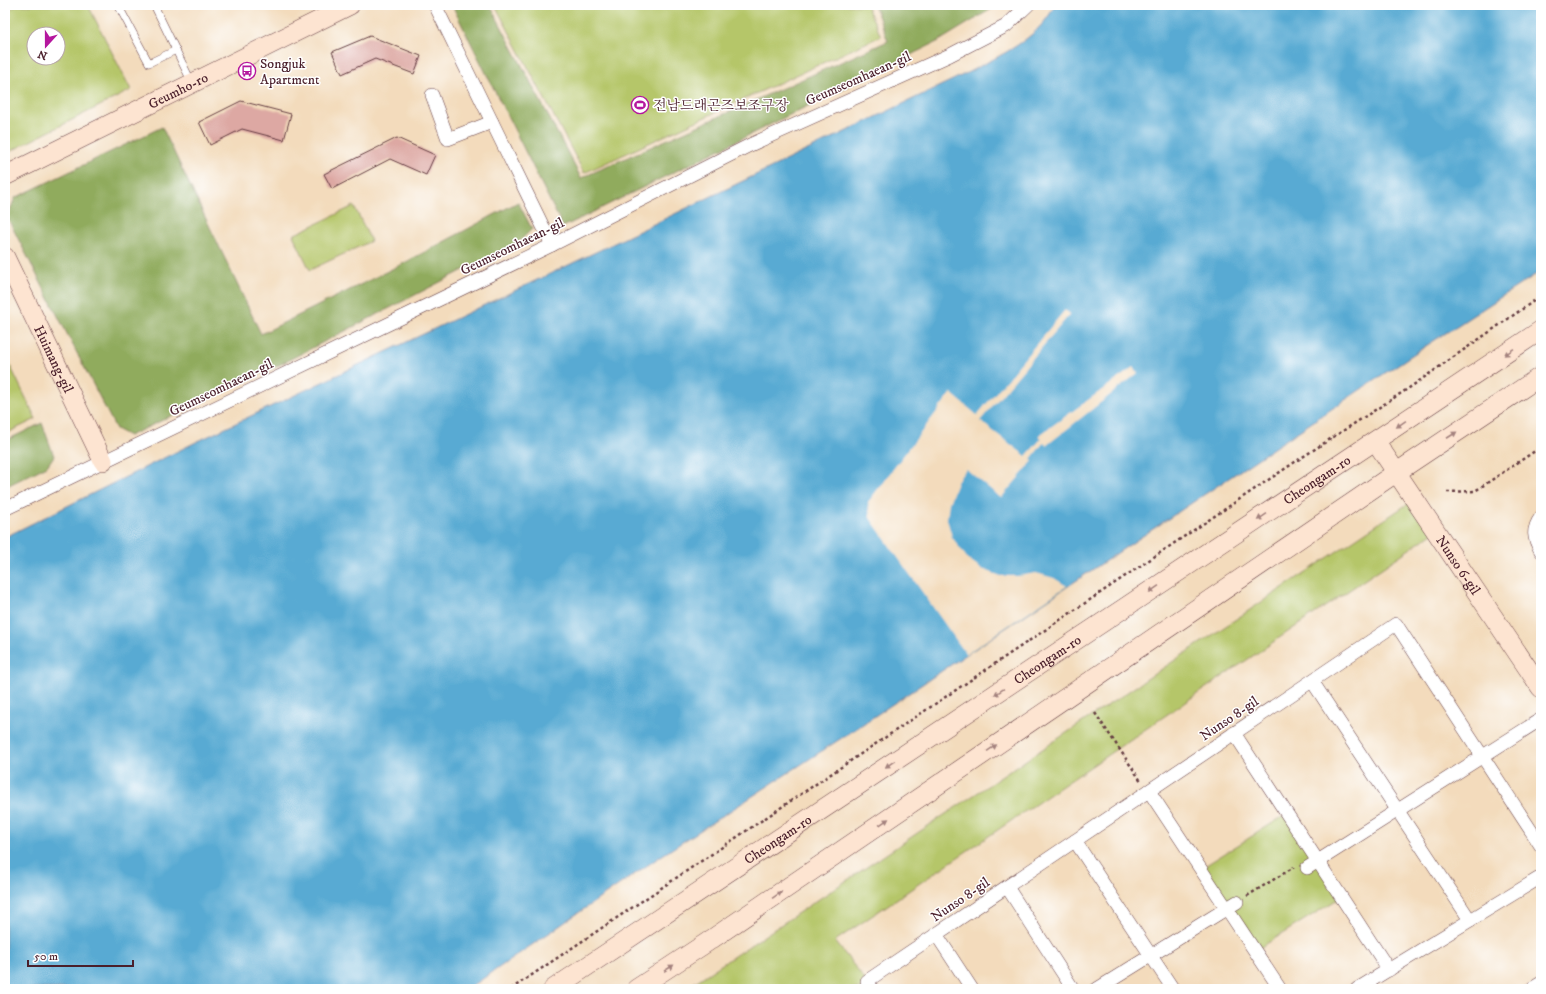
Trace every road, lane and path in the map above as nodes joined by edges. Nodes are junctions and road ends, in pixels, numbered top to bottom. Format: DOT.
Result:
graph roads {
  1 [pos="118,5"];
  2 [pos="154,5"];
  3 [pos="350,5"];
  4 [pos="436,5"];
  5 [pos="1028,5"];
  6 [pos="176,50"];
  7 [pos="192,83"];
  8 [pos="432,95"];
  9 [pos="492,122"];
  10 [pos="5,176"];
  11 [pos="552,245"];
  12 [pos="5,258"];
  13 [pos="1541,296"];
  14 [pos="1541,330"];
  15 [pos="1541,376"];
  16 [pos="1376,442"];
  17 [pos="1541,447"];
  18 [pos="103,461"];
  19 [pos="1396,472"];
  20 [pos="1447,492"];
  21 [pos="5,508"];
  22 [pos="1541,517"];
  23 [pos="1541,551"];
  24 [pos="1312,681"];
  25 [pos="1541,688"];
  26 [pos="1095,713"];
  27 [pos="1538,721"];
  28 [pos="1234,733"];
  29 [pos="1482,756"];
  30 [pos="1148,791"];
  31 [pos="1398,810"];
  32 [pos="1075,841"];
  33 [pos="1541,846"];
  34 [pos="1312,864"];
  35 [pos="1541,877"];
  36 [pos="1007,887"];
  37 [pos="1231,906"];
  38 [pos="1470,920"];
  39 [pos="936,934"];
  40 [pos="1151,956"];
  41 [pos="1389,970"];
  42 [pos="1541,983"];
  43 [pos="511,989"];
  44 [pos="552,989"];
  45 [pos="636,989"];
  46 [pos="872,989"];
  47 [pos="972,989"];
  48 [pos="1073,989"];
  49 [pos="1097,989"];
  50 [pos="1173,989"];
  51 [pos="1280,989"];
  52 [pos="1357,989"];
  53 [pos="1531,989"];
  1 -- 6 [label="lane"];
  2 -- 6 [label="lane"];
  3 -- 7 [label="main road, Geumho-ro"];
  4 -- 9 [label="street"];
  5 -- 11 [label="street, Geumseomhaean-gil"];
  6 -- 7 [label="lane"];
  7 -- 10 [label="main road, Geumho-ro"];
  8 -- 9 [label="street"];
  9 -- 11 [label="street"];
  11 -- 18 [label="street, Geumseomhaean-gil"];
  12 -- 18 [label="main road, Huimang-gil"];
  13 -- 43 [label="path"];
  14 -- 16 [label="main road, Cheongam-ro, one-way"];
  19 -- 15 [label="main road, one-way"];
  16 -- 19 [label="main road, Nunso 6-gil"];
  16 -- 44 [label="main road, Cheongam-ro, one-way"];
  17 -- 20 [label="path"];
  18 -- 21 [label="street, Geumseomhaean-gil"];
  19 -- 25 [label="main road, Nunso 6-gil"];
  45 -- 19 [label="main road, one-way"];
  22 -- 23 [label="street"];
  24 -- 28 [label="street, Nunso 8-gil"];
  24 -- 29 [label="street, Nunso 8-gil"];
  24 -- 31 [label="street"];
  26 -- 30 [label="path"];
  27 -- 29 [label="street"];
  28 -- 30 [label="street, Nunso 8-gil"];
  28 -- 34 [label="street"];
  29 -- 31 [label="street"];
  29 -- 33 [label="street, Nunso 8-gil"];
  30 -- 32 [label="street, Nunso 8-gil"];
  30 -- 37 [label="street"];
  31 -- 34 [label="street"];
  31 -- 38 [label="street"];
  32 -- 36 [label="street, Nunso 8-gil"];
  32 -- 40 [label="street"];
  34 -- 37 [label="path"];
  34 -- 41 [label="street"];
  35 -- 38 [label="street"];
  36 -- 39 [label="street, Nunso 8-gil"];
  36 -- 48 [label="street"];
  37 -- 40 [label="street"];
  37 -- 51 [label="street"];
  38 -- 41 [label="street"];
  39 -- 46 [label="street, Nunso 8-gil"];
  39 -- 47 [label="street"];
  40 -- 49 [label="street"];
  40 -- 50 [label="street"];
  41 -- 52 [label="street"];
  42 -- 53 [label="street"];
}
